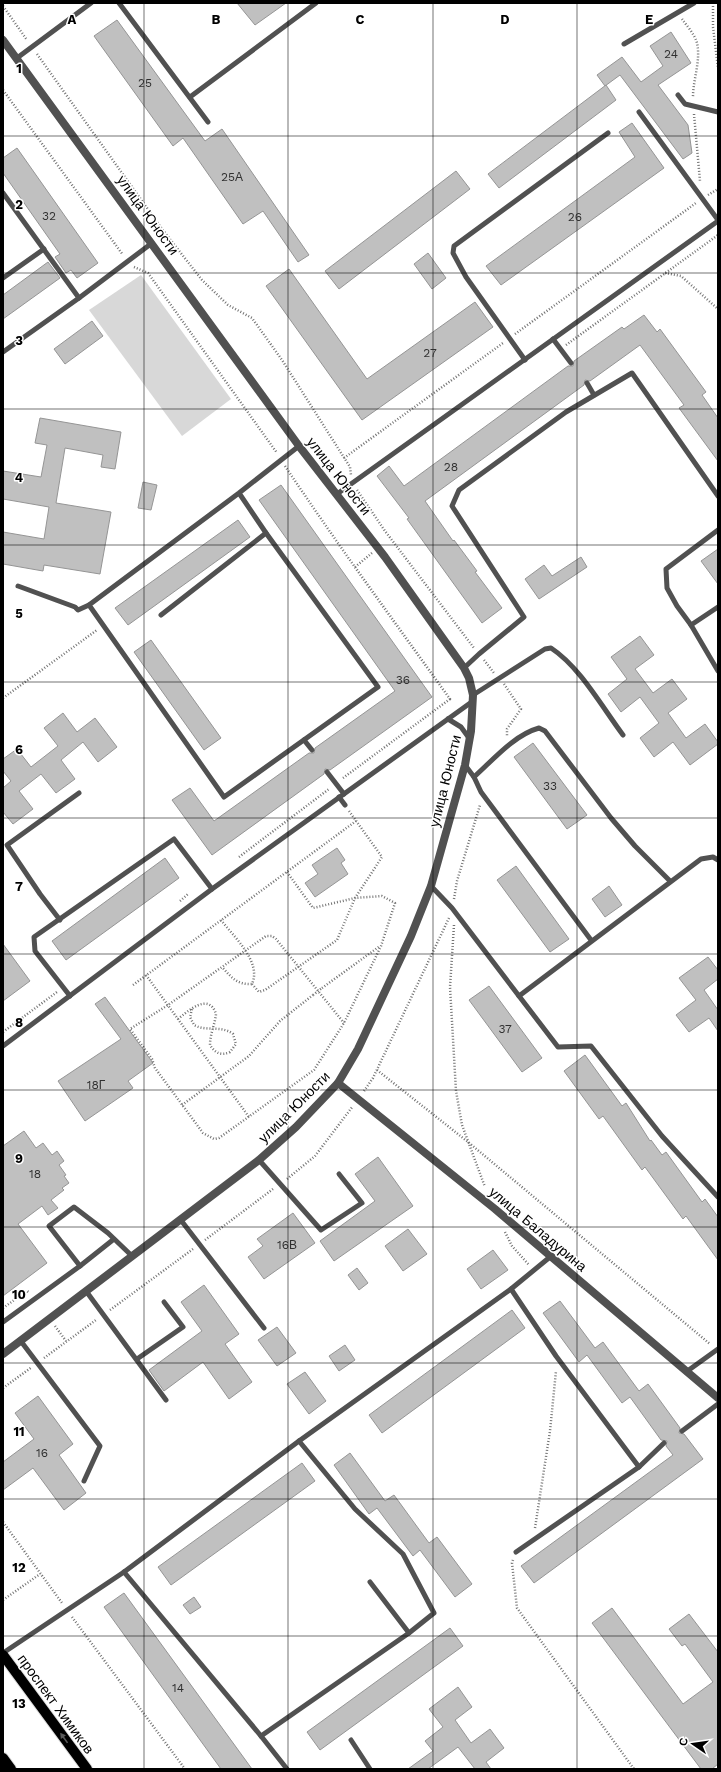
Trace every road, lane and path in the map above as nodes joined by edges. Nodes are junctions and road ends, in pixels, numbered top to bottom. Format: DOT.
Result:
graph roads {
  1 [pos="90,3"];
  2 [pos="119,3"];
  3 [pos="316,3"];
  4 [pos="694,3"];
  5 [pos="713,3"];
  6 [pos="3,6"];
  7 [pos="4,44"];
  8 [pos="624,44"];
  9 [pos="32,47"];
  10 [pos="17,58"];
  11 [pos="718,68"];
  12 [pos="3,90"];
  13 [pos="678,94"];
  14 [pos="190,97"];
  15 [pos="639,112"];
  16 [pos="718,112"];
  17 [pos="208,122"];
  18 [pos="608,133"];
  19 [pos="3,193"];
  20 [pos="702,199"];
  21 [pos="718,220"];
  22 [pos="718,235"];
  23 [pos="152,243"];
  24 [pos="44,249"];
  25 [pos="127,262"];
  26 [pos="665,273"];
  27 [pos="3,278"];
  28 [pos="79,298"];
  29 [pos="718,309"];
  30 [pos="510,338"];
  31 [pos="553,339"];
  32 [pos="561,349"];
  33 [pos="3,352"];
  34 [pos="525,360"];
  35 [pos="571,364"];
  36 [pos="587,383"];
  37 [pos="594,395"];
  38 [pos="299,446"];
  39 [pos="344,458"];
  40 [pos="281,460"];
  41 [pos="352,481"];
  42 [pos="239,493"];
  43 [pos="337,494"];
  44 [pos="718,496"];
  45 [pos="718,530"];
  46 [pos="266,533"];
  47 [pos="18,586"];
  48 [pos="89,605"];
  49 [pos="718,606"];
  50 [pos="161,615"];
  51 [pos="104,625"];
  52 [pos="691,625"];
  53 [pos="479,654"];
  54 [pos="464,668"];
  55 [pos="718,671"];
  56 [pos="499,679"];
  57 [pos="3,698"];
  58 [pos="473,698"];
  59 [pos="450,699"];
  60 [pos="448,719"];
  61 [pos="623,735"];
  62 [pos="470,738"];
  63 [pos="304,740"];
  64 [pos="312,750"];
  65 [pos="499,754"];
  66 [pos="465,765"];
  67 [pos="327,772"];
  68 [pos="474,778"];
  69 [pos="482,792"];
  70 [pos="79,793"];
  71 [pos="341,796"];
  72 [pos="345,805"];
  73 [pos="356,821"];
  74 [pos="718,860"];
  75 [pos="287,872"];
  76 [pos="670,881"];
  77 [pos="431,886"];
  78 [pos="212,889"];
  79 [pos="355,898"];
  80 [pos="452,908"];
  81 [pos="60,920"];
  82 [pos="221,920"];
  83 [pos="591,940"];
  84 [pos="380,946"];
  85 [pos="244,950"];
  86 [pos="298,966"];
  87 [pos="222,967"];
  88 [pos="146,975"];
  89 [pos="252,984"];
  90 [pos="133,985"];
  91 [pos="70,996"];
  92 [pos="519,996"];
  93 [pos="168,1006"];
  94 [pos="192,1009"];
  95 [pos="178,1018"];
  96 [pos="344,1023"];
  97 [pos="213,1028"];
  98 [pos="3,1046"];
  99 [pos="377,1070"];
  100 [pos="220,1077"];
  101 [pos="338,1083"];
  102 [pos="182,1105"];
  103 [pos="249,1117"];
  104 [pos="468,1142"];
  105 [pos="259,1160"];
  106 [pos="338,1174"];
  107 [pos="487,1192"];
  108 [pos="718,1197"];
  109 [pos="180,1219"];
  110 [pos="503,1227"];
  111 [pos="114,1239"];
  112 [pos="132,1256"];
  113 [pos="550,1257"];
  114 [pos="80,1266"];
  115 [pos="534,1270"];
  116 [pos="511,1289"];
  117 [pos="86,1291"];
  118 [pos="35,1299"];
  119 [pos="164,1302"];
  120 [pos="3,1308"];
  121 [pos="50,1319"];
  122 [pos="3,1322"];
  123 [pos="264,1328"];
  124 [pos="20,1340"];
  125 [pos="66,1341"];
  126 [pos="717,1350"];
  127 [pos="3,1354"];
  128 [pos="556,1356"];
  129 [pos="137,1359"];
  130 [pos="686,1372"];
  131 [pos="718,1398"];
  132 [pos="166,1400"];
  133 [pos="718,1404"];
  134 [pos="682,1431"];
  135 [pos="299,1441"];
  136 [pos="664,1443"];
  137 [pos="639,1467"];
  138 [pos="84,1481"];
  139 [pos="3,1522"];
  140 [pos="530,1534"];
  141 [pos="516,1552"];
  142 [pos="124,1572"];
  143 [pos="40,1574"];
  144 [pos="370,1582"];
  145 [pos="3,1600"];
  146 [pos="66,1610"];
  147 [pos="409,1633"];
  148 [pos="3,1654"];
  149 [pos="261,1736"];
  150 [pos="351,1740"];
  151 [pos="3,1758"];
  152 [pos="11,1769"];
  153 [pos="87,1769"];
  154 [pos="185,1769"];
  155 [pos="287,1769"];
  156 [pos="370,1769"];
  157 [pos="634,1769"];
  1 -- 9 [label="lane"];
  2 -- 14 [label="lane"];
  3 -- 14 [label="lane"];
  4 -- 8 [label="lane"];
  5 -- 11 [label="path"];
  6 -- 9 [label="path"];
  7 -- 10 [label="street, улица Юности"];
  9 -- 10 [label="lane"];
  9 -- 39 [label="path"];
  10 -- 23 [label="street, улица Юности"];
  12 -- 25 [label="path"];
  13 -- 16 [label="lane"];
  14 -- 17 [label="lane"];
  15 -- 20 [label="lane"];
  18 -- 30 [label="lane"];
  19 -- 24 [label="lane"];
  20 -- 21 [label="lane"];
  20 -- 30 [label="path"];
  21 -- 31 [label="lane"];
  22 -- 26 [label="path"];
  23 -- 25 [label="lane"];
  23 -- 38 [label="street, улица Юности"];
  24 -- 27 [label="lane"];
  24 -- 28 [label="lane"];
  25 -- 28 [label="lane"];
  25 -- 40 [label="path"];
  26 -- 29 [label="path"];
  26 -- 32 [label="path"];
  28 -- 33 [label="lane"];
  30 -- 34 [label="lane"];
  30 -- 39 [label="path"];
  31 -- 32 [label="lane"];
  31 -- 34 [label="lane"];
  32 -- 35 [label="lane"];
  34 -- 41 [label="lane"];
  36 -- 37 [label="lane"];
  37 -- 44 [label="lane"];
  37 -- 53 [label="lane"];
  38 -- 40 [label="lane"];
  38 -- 43 [label="street, улица Юности"];
  39 -- 41 [label="path"];
  40 -- 42 [label="lane"];
  40 -- 59 [label="path"];
  41 -- 43 [label="lane"];
  41 -- 53 [label="path"];
  42 -- 46 [label="lane"];
  42 -- 48 [label="lane"];
  43 -- 54 [label="street, улица Юности"];
  45 -- 52 [label="lane"];
  46 -- 50 [label="lane"];
  46 -- 63 [label="lane"];
  47 -- 48 [label="lane"];
  48 -- 51 [label="lane"];
  49 -- 52 [label="lane"];
  51 -- 57 [label="path"];
  51 -- 63 [label="lane"];
  52 -- 55 [label="lane"];
  53 -- 54 [label="lane"];
  53 -- 56 [label="path"];
  54 -- 58 [label="street, улица Юности"];
  56 -- 58 [label="lane"];
  56 -- 61 [label="lane"];
  56 -- 65 [label="path"];
  58 -- 60 [label="lane"];
  58 -- 62 [label="street, улица Юности"];
  60 -- 62 [label="lane"];
  60 -- 71 [label="lane"];
  62 -- 66 [label="street, улица Юности"];
  63 -- 64 [label="lane"];
  65 -- 68 [label="lane"];
  65 -- 76 [label="lane"];
  66 -- 68 [label="lane"];
  66 -- 77 [label="street, улица Юности"];
  67 -- 71 [label="lane"];
  68 -- 69 [label="lane"];
  69 -- 80 [label="path"];
  69 -- 83 [label="lane"];
  70 -- 81 [label="lane"];
  71 -- 72 [label="lane"];
  71 -- 78 [label="lane"];
  72 -- 73 [label="path"];
  73 -- 75 [label="path"];
  73 -- 79 [label="path"];
  74 -- 76 [label="lane"];
  75 -- 79 [label="path"];
  75 -- 82 [label="path"];
  76 -- 83 [label="lane"];
  77 -- 80 [label="lane"];
  77 -- 101 [label="street, улица Юности"];
  78 -- 81 [label="lane"];
  78 -- 91 [label="lane"];
  79 -- 84 [label="path"];
  79 -- 86 [label="path"];
  80 -- 92 [label="lane"];
  80 -- 104 [label="path"];
  81 -- 91 [label="lane"];
  82 -- 85 [label="path"];
  82 -- 88 [label="path"];
  83 -- 92 [label="lane"];
  84 -- 96 [label="path"];
  84 -- 100 [label="path, bridge"];
  85 -- 86 [label="path"];
  85 -- 87 [label="path"];
  85 -- 89 [label="path"];
  86 -- 89 [label="path"];
  86 -- 96 [label="path"];
  87 -- 89 [label="path"];
  87 -- 93 [label="path"];
  88 -- 90 [label="path"];
  88 -- 93 [label="path"];
  91 -- 98 [label="lane"];
  92 -- 108 [label="lane"];
  93 -- 95 [label="path"];
  93 -- 102 [label="path"];
  94 -- 95 [label="path"];
  94 -- 97 [label="path"];
  94 -- 97 [label="path"];
  95 -- 100 [label="path"];
  96 -- 103 [label="path"];
  97 -- 97 [label="path"];
  99 -- 104 [label="path"];
  100 -- 102 [label="path"];
  100 -- 103 [label="path"];
  101 -- 105 [label="street, улица Юности"];
  101 -- 113 [label="street, улица Баладурина"];
  102 -- 103 [label="path"];
  104 -- 107 [label="path"];
  104 -- 126 [label="path"];
  105 -- 106 [label="lane"];
  105 -- 109 [label="street, улица Юности"];
  109 -- 112 [label="street, улица Юности"];
  109 -- 123 [label="lane"];
  110 -- 115 [label="path"];
  111 -- 112 [label="lane"];
  111 -- 114 [label="lane"];
  111 -- 114 [label="lane"];
  112 -- 117 [label="street, улица Юности"];
  113 -- 115 [label="lane"];
  113 -- 130 [label="street, улица Баладурина"];
  114 -- 118 [label="lane"];
  115 -- 116 [label="lane"];
  116 -- 128 [label="lane"];
  116 -- 135 [label="lane"];
  117 -- 121 [label="street, улица Юности"];
  117 -- 129 [label="lane"];
  118 -- 120 [label="path"];
  118 -- 122 [label="lane"];
  119 -- 129 [label="lane"];
  121 -- 124 [label="street, улица Юности"];
  121 -- 125 [label="path"];
  124 -- 127 [label="street, улица Юности"];
  124 -- 138 [label="lane"];
  126 -- 130 [label="lane"];
  128 -- 137 [label="lane"];
  128 -- 140 [label="path"];
  129 -- 132 [label="lane"];
  130 -- 131 [label="street, улица Баладурина"];
  133 -- 134 [label="lane"];
  135 -- 142 [label="lane"];
  135 -- 147 [label="lane"];
  136 -- 137 [label="lane"];
  137 -- 141 [label="lane"];
  139 -- 143 [label="path"];
  141 -- 157 [label="path"];
  142 -- 146 [label="lane"];
  142 -- 149 [label="lane"];
  143 -- 145 [label="path"];
  143 -- 146 [label="path"];
  144 -- 147 [label="lane"];
  146 -- 148 [label="lane"];
  146 -- 154 [label="path"];
  147 -- 149 [label="lane"];
  153 -- 148 [label="main road, проспект Химиков, one-way"];
  149 -- 155 [label="lane"];
  150 -- 156 [label="lane"];
  151 -- 152 [label="main road"];
}
